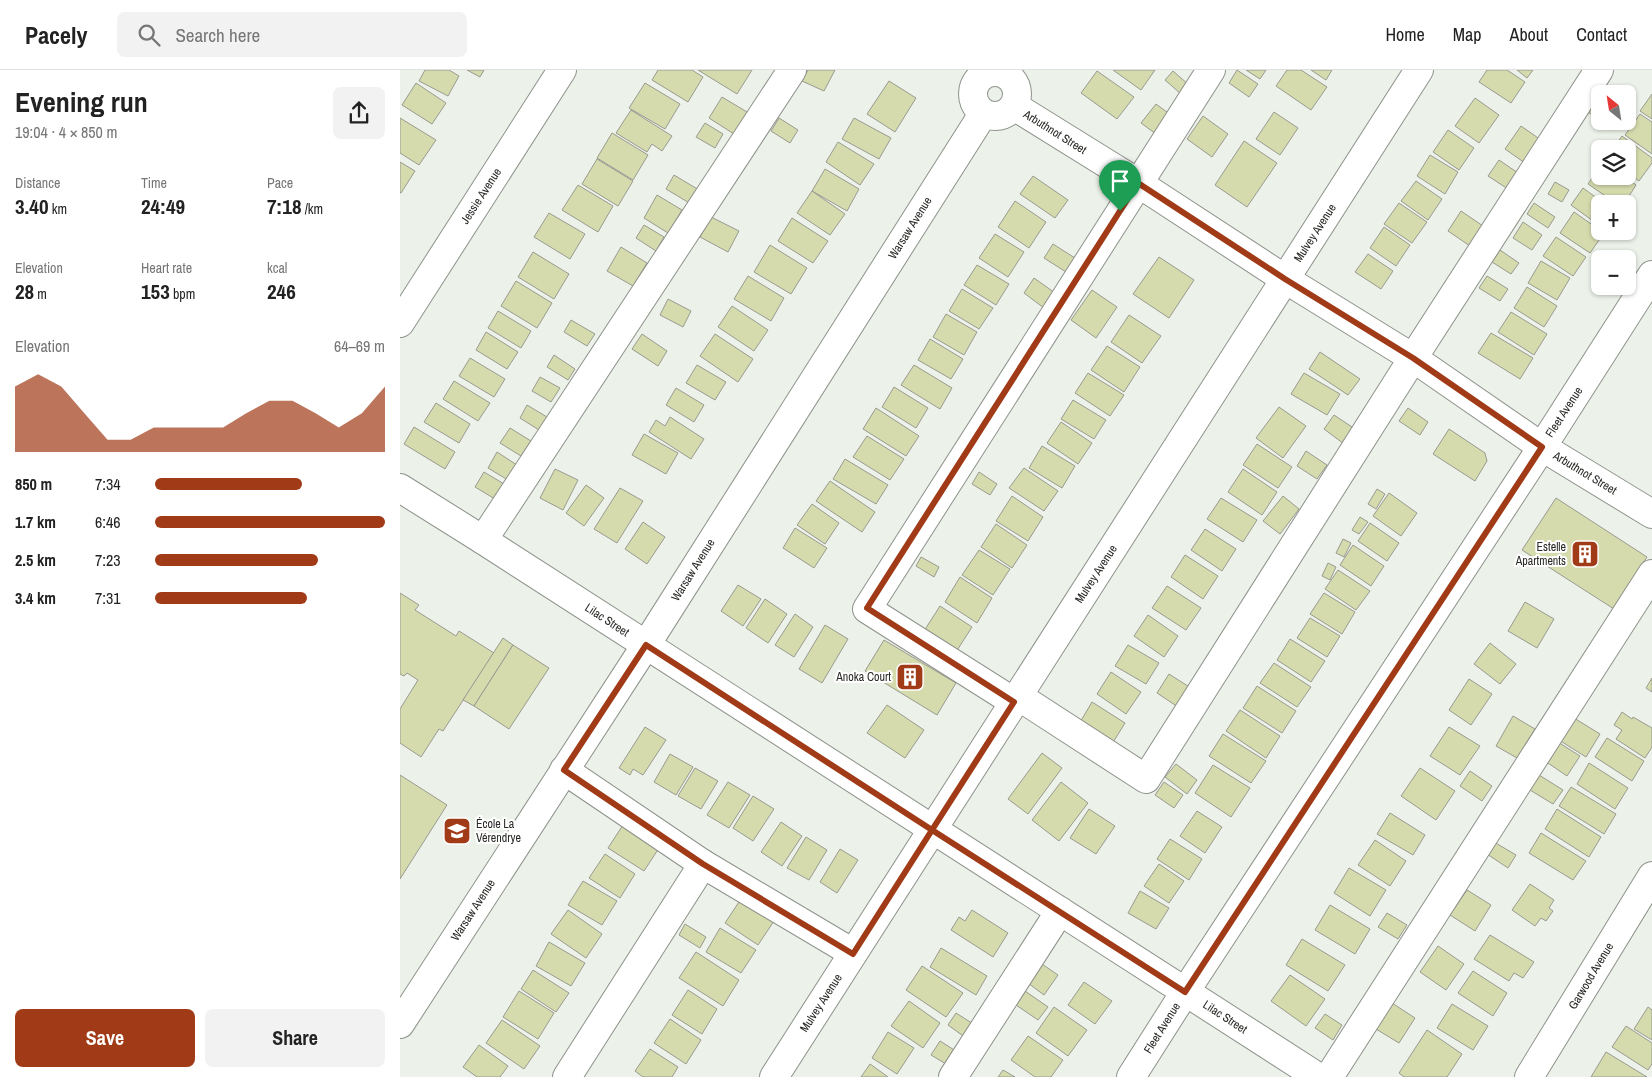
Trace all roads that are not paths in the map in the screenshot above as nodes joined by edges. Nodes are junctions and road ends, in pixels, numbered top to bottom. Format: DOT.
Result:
graph roads {
  1 [pos="562,70"];
  2 [pos="792,70"];
  3 [pos="1211,70"];
  4 [pos="1419,70"];
  5 [pos="1599,70"];
  6 [pos="1009,73"];
  7 [pos="967,76"];
  8 [pos="1014,106"];
  9 [pos="983,114"];
  10 [pos="1138,183"];
  11 [pos="1652,275"];
  12 [pos="1285,279"];
  13 [pos="400,323"];
  14 [pos="1413,358"];
  15 [pos="1542,447"];
  16 [pos="400,488"];
  17 [pos="1652,514"];
  18 [pos="482,540"];
  19 [pos="1652,574"];
  20 [pos="646,645"];
  21 [pos="1016,699"];
  22 [pos="564,770"];
  23 [pos="932,830"];
  24 [pos="703,864"];
  25 [pos="1652,876"];
  26 [pos="1060,911"];
  27 [pos="853,954"];
  28 [pos="1185,992"];
  29 [pos="400,1024"];
  30 [pos="567,1077"];
  31 [pos="774,1077"];
  32 [pos="953,1077"];
  33 [pos="1131,1077"];
  34 [pos="1318,1077"];
  35 [pos="1330,1077"];
  36 [pos="1529,1077"];
  1 -- 13 [label="street, Jessie Avenue"];
  2 -- 18 [label="street"];
  3 -- 10 [label="street"];
  4 -- 12 [label="street, Mulvey Avenue"];
  5 -- 14 [label="street"];
  6 -- 7 [label="street"];
  6 -- 8 [label="street"];
  7 -- 9 [label="street"];
  8 -- 9 [label="street"];
  8 -- 10 [label="street, Arbuthnot Street"];
  9 -- 20 [label="street, Warsaw Avenue"];
  10 -- 12 [label="street, Arbuthnot Street"];
  10 -- 21 [label="street"];
  11 -- 15 [label="street, Fleet Avenue"];
  12 -- 14 [label="street, Arbuthnot Street"];
  12 -- 21 [label="street, Mulvey Avenue"];
  14 -- 15 [label="street, Arbuthnot Street"];
  14 -- 21 [label="street"];
  15 -- 17 [label="street, Arbuthnot Street"];
  15 -- 28 [label="street, Fleet Avenue"];
  16 -- 18 [label="street, Lilac Street"];
  18 -- 20 [label="street, Lilac Street"];
  19 -- 35 [label="street"];
  20 -- 22 [label="street, Warsaw Avenue"];
  20 -- 23 [label="street, Lilac Street"];
  21 -- 23 [label="street, Mulvey Avenue"];
  22 -- 24 [label="street"];
  22 -- 29 [label="street, Warsaw Avenue"];
  23 -- 26 [label="street, Lilac Street"];
  23 -- 27 [label="street, Mulvey Avenue"];
  24 -- 27 [label="street"];
  24 -- 30 [label="street"];
  25 -- 36 [label="street, Garwood Avenue"];
  26 -- 28 [label="street, Lilac Street"];
  26 -- 32 [label="street"];
  27 -- 31 [label="street, Mulvey Avenue"];
  28 -- 33 [label="street, Fleet Avenue"];
  28 -- 34 [label="street, Lilac Street"];
}
